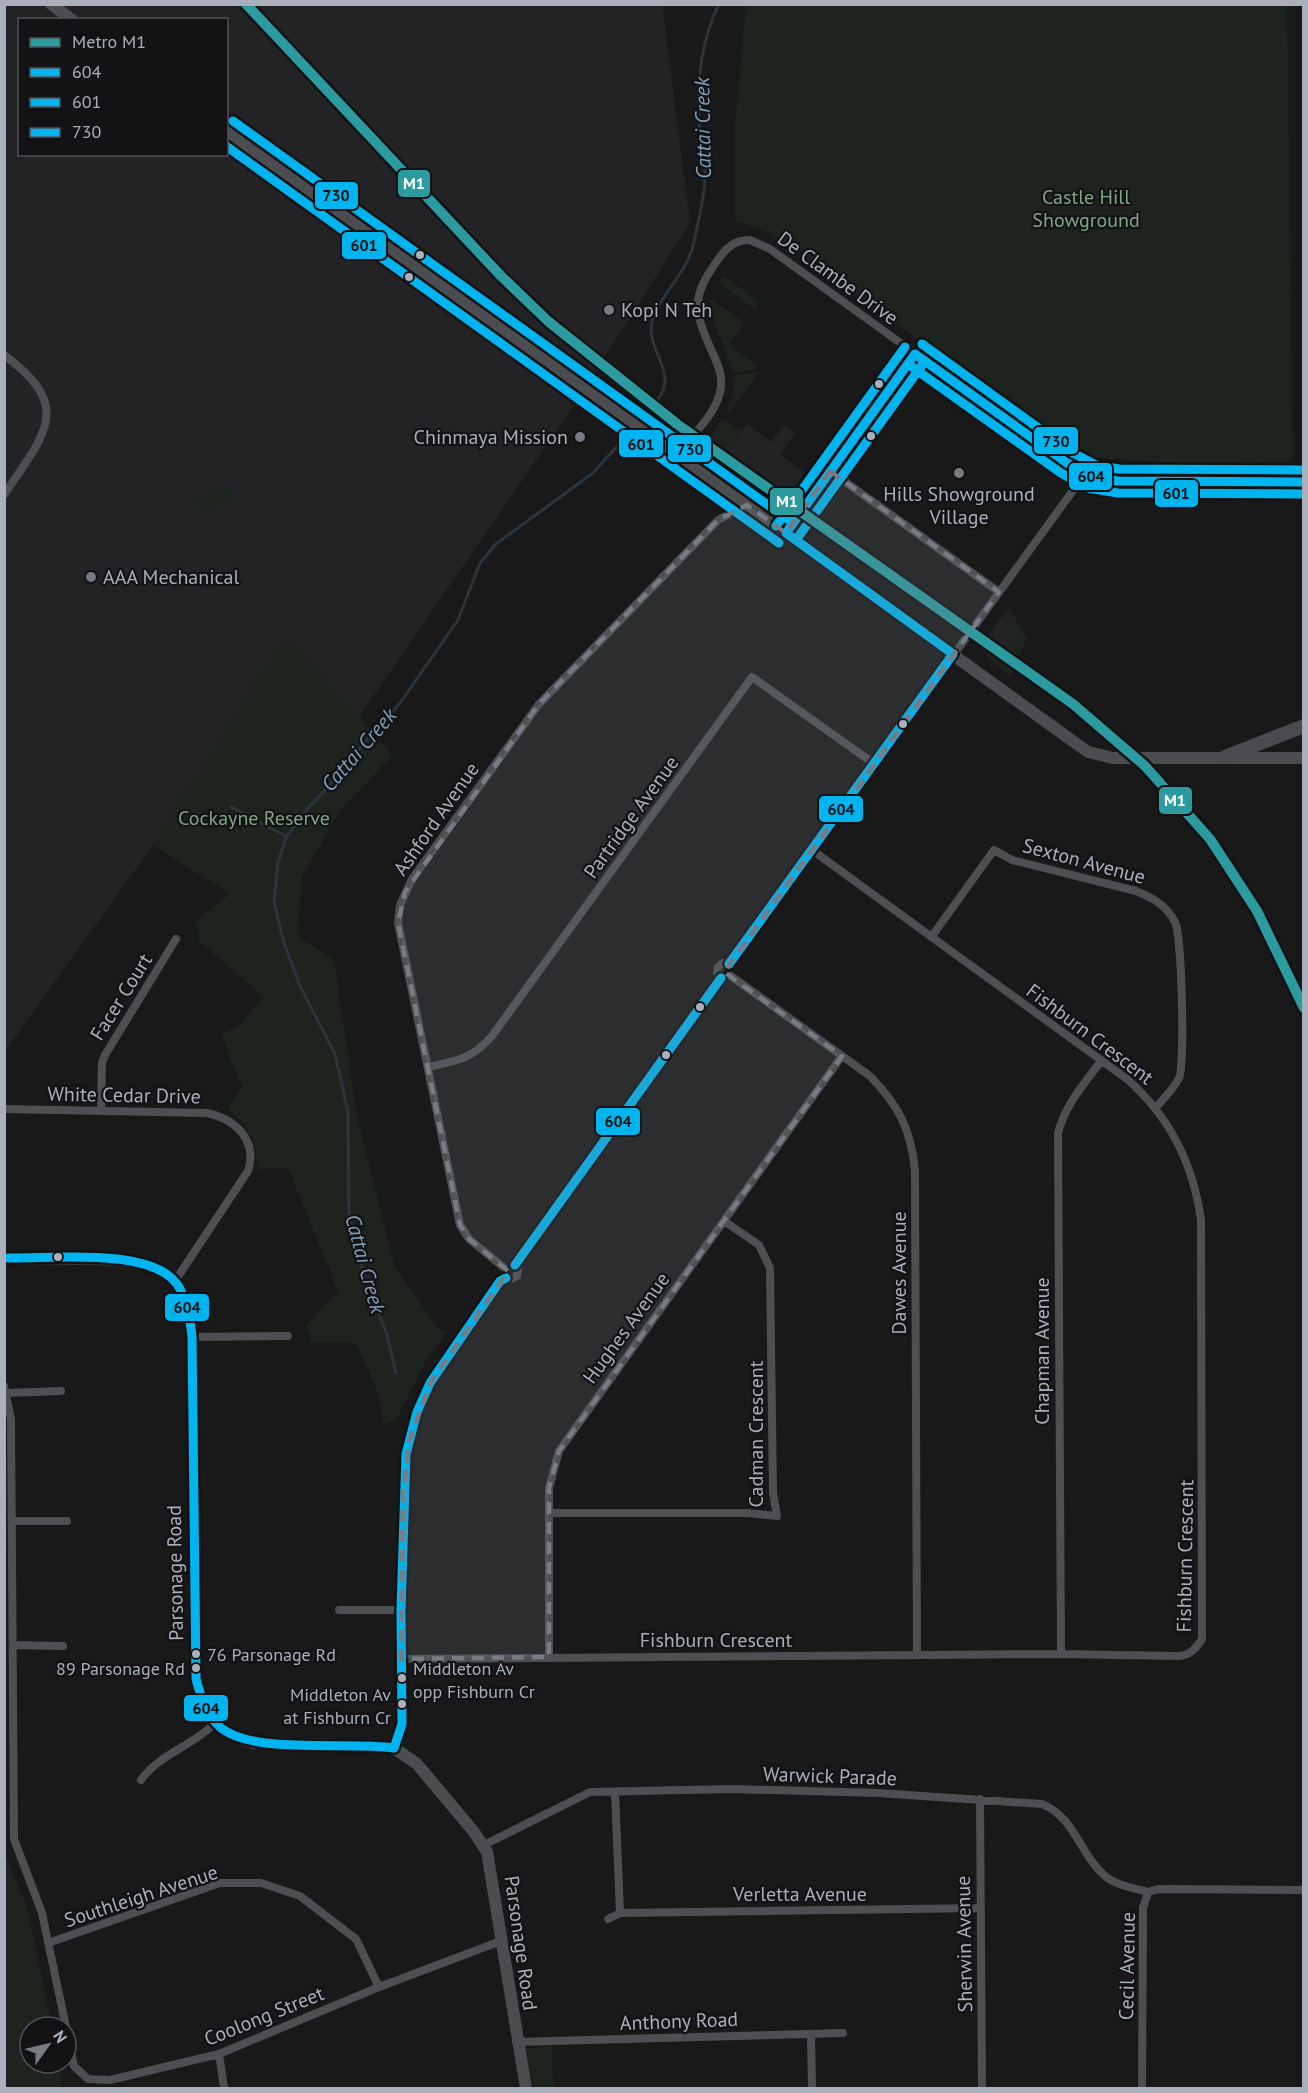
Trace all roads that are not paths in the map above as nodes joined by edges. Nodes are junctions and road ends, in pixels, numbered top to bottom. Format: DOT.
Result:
graph roads {
  1 [pos="51,4"];
  2 [pos="69,18"];
  3 [pos="228,132"];
  4 [pos="915,354"];
  5 [pos="4,355"];
  6 [pos="677,455"];
  7 [pos="831,471"];
  8 [pos="1085,474"];
  9 [pos="1304,482"];
  10 [pos="4,495"];
  11 [pos="747,505"];
  12 [pos="786,533"];
  13 [pos="999,592"];
  14 [pos="954,654"];
  15 [pos="1304,726"];
  16 [pos="1225,757"];
  17 [pos="1304,758"];
  18 [pos="873,764"];
  19 [pos="812,850"];
  20 [pos="932,936"];
  21 [pos="176,939"];
  22 [pos="729,964"];
  23 [pos="731,976"];
  24 [pos="721,978"];
  25 [pos="842,1056"];
  26 [pos="1101,1061"];
  27 [pos="428,1067"];
  28 [pos="1156,1107"];
  29 [pos="4,1109"];
  30 [pos="101,1110"];
  31 [pos="724,1221"];
  32 [pos="6,1258"];
  33 [pos="515,1264"];
  34 [pos="503,1267"];
  35 [pos="506,1278"];
  36 [pos="175,1281"];
  37 [pos="288,1336"];
  38 [pos="192,1337"];
  39 [pos="5,1389"];
  40 [pos="61,1391"];
  41 [pos="549,1513"];
  42 [pos="12,1521"];
  43 [pos="67,1521"];
  44 [pos="339,1610"];
  45 [pos="400,1610"];
  46 [pos="13,1645"];
  47 [pos="63,1646"];
  48 [pos="1061,1654"];
  49 [pos="917,1655"];
  50 [pos="549,1657"];
  51 [pos="401,1659"];
  52 [pos="215,1723"];
  53 [pos="394,1748"];
  54 [pos="141,1780"];
  55 [pos="615,1792"];
  56 [pos="980,1799"];
  57 [pos="484,1845"];
  58 [pos="1304,1890"];
  59 [pos="1148,1892"];
  60 [pos="980,1908"];
  61 [pos="620,1914"];
  62 [pos="608,1919"];
  63 [pos="501,1941"];
  64 [pos="48,1943"];
  65 [pos="378,1987"];
  66 [pos="63,2015"];
  67 [pos="843,2033"];
  68 [pos="811,2034"];
  69 [pos="516,2042"];
  70 [pos="219,2054"];
  71 [pos="78,2070"];
  72 [pos="224,2088"];
  73 [pos="526,2088"];
  74 [pos="812,2088"];
  75 [pos="982,2088"];
  76 [pos="1142,2088"];
  1 -- 2 [label="main road"];
  3 -- 6 [label="main road"];
  4 -- 6 [label="street, De Clambe Drive"];
  4 -- 7 [label="street"];
  4 -- 8 [label="street, De Clambe Drive"];
  5 -- 10 [label="street"];
  6 -- 11 [label="main road"];
  7 -- 12 [label="street"];
  7 -- 13 [label="street"];
  8 -- 9 [label="street, De Clambe Drive"];
  8 -- 13 [label="street"];
  11 -- 12 [label="main road"];
  11 -- 27 [label="street, Ashford Avenue"];
  12 -- 14 [label="main road"];
  13 -- 14 [label="street"];
  14 -- 16 [label="main road"];
  14 -- 18 [label="street"];
  15 -- 16 [label="main road"];
  16 -- 17 [label="main road"];
  18 -- 19 [label="street"];
  18 -- 27 [label="street, Partridge Avenue"];
  19 -- 20 [label="street, Fishburn Crescent"];
  19 -- 22 [label="street"];
  20 -- 26 [label="street, Fishburn Crescent"];
  20 -- 28 [label="street, Sexton Avenue"];
  21 -- 30 [label="street, Facer Court"];
  22 -- 23 [label="street"];
  22 -- 24 [label="street"];
  23 -- 24 [label="street"];
  23 -- 25 [label="street, Dawes Avenue"];
  24 -- 33 [label="street"];
  25 -- 31 [label="street, Hughes Avenue"];
  25 -- 49 [label="street, Dawes Avenue"];
  26 -- 28 [label="street, Fishburn Crescent"];
  26 -- 48 [label="street, Chapman Avenue"];
  27 -- 34 [label="street, Ashford Avenue"];
  28 -- 48 [label="street, Fishburn Crescent"];
  29 -- 30 [label="street, White Cedar Drive"];
  30 -- 36 [label="street, White Cedar Drive"];
  31 -- 41 [label="street, Hughes Avenue"];
  31 -- 41 [label="street, Cadman Crescent"];
  32 -- 36 [label="main road, Parsonage Road"];
  33 -- 34 [label="street"];
  33 -- 35 [label="street"];
  34 -- 35 [label="street"];
  35 -- 45 [label="street"];
  36 -- 38 [label="main road, Parsonage Road"];
  37 -- 38 [label="street"];
  38 -- 52 [label="main road, Parsonage Road"];
  39 -- 40 [label="street"];
  39 -- 42 [label="street, Coolong Street"];
  41 -- 50 [label="street, Hughes Avenue"];
  42 -- 43 [label="street"];
  42 -- 46 [label="street, Coolong Street"];
  44 -- 45 [label="street"];
  45 -- 51 [label="street"];
  46 -- 47 [label="street"];
  46 -- 64 [label="street, Coolong Street"];
  48 -- 49 [label="street, Fishburn Crescent"];
  49 -- 50 [label="street, Fishburn Crescent"];
  50 -- 51 [label="street, Fishburn Crescent"];
  51 -- 53 [label="street"];
  52 -- 53 [label="main road"];
  52 -- 54 [label="street"];
  53 -- 57 [label="main road, Parsonage Road"];
  55 -- 56 [label="street, Warwick Parade"];
  55 -- 57 [label="street, Warwick Parade"];
  55 -- 61 [label="street"];
  56 -- 59 [label="street, Warwick Parade"];
  56 -- 60 [label="street, Sherwin Avenue"];
  57 -- 63 [label="main road, Parsonage Road"];
  58 -- 59 [label="street, Cecil Avenue"];
  59 -- 76 [label="street, Cecil Avenue"];
  60 -- 61 [label="street, Verletta Avenue"];
  60 -- 75 [label="street, Sherwin Avenue"];
  61 -- 62 [label="street, Verletta Avenue"];
  63 -- 65 [label="street, Coolong Street"];
  63 -- 69 [label="main road, Parsonage Road"];
  64 -- 65 [label="street, Southleigh Avenue"];
  64 -- 66 [label="street, Coolong Street"];
  65 -- 70 [label="street, Coolong Street"];
  67 -- 68 [label="street, Anthony Road"];
  68 -- 69 [label="street, Anthony Road"];
  68 -- 74 [label="street"];
  69 -- 73 [label="main road, Parsonage Road"];
  70 -- 71 [label="street, Coolong Street"];
  70 -- 72 [label="street"];
}
